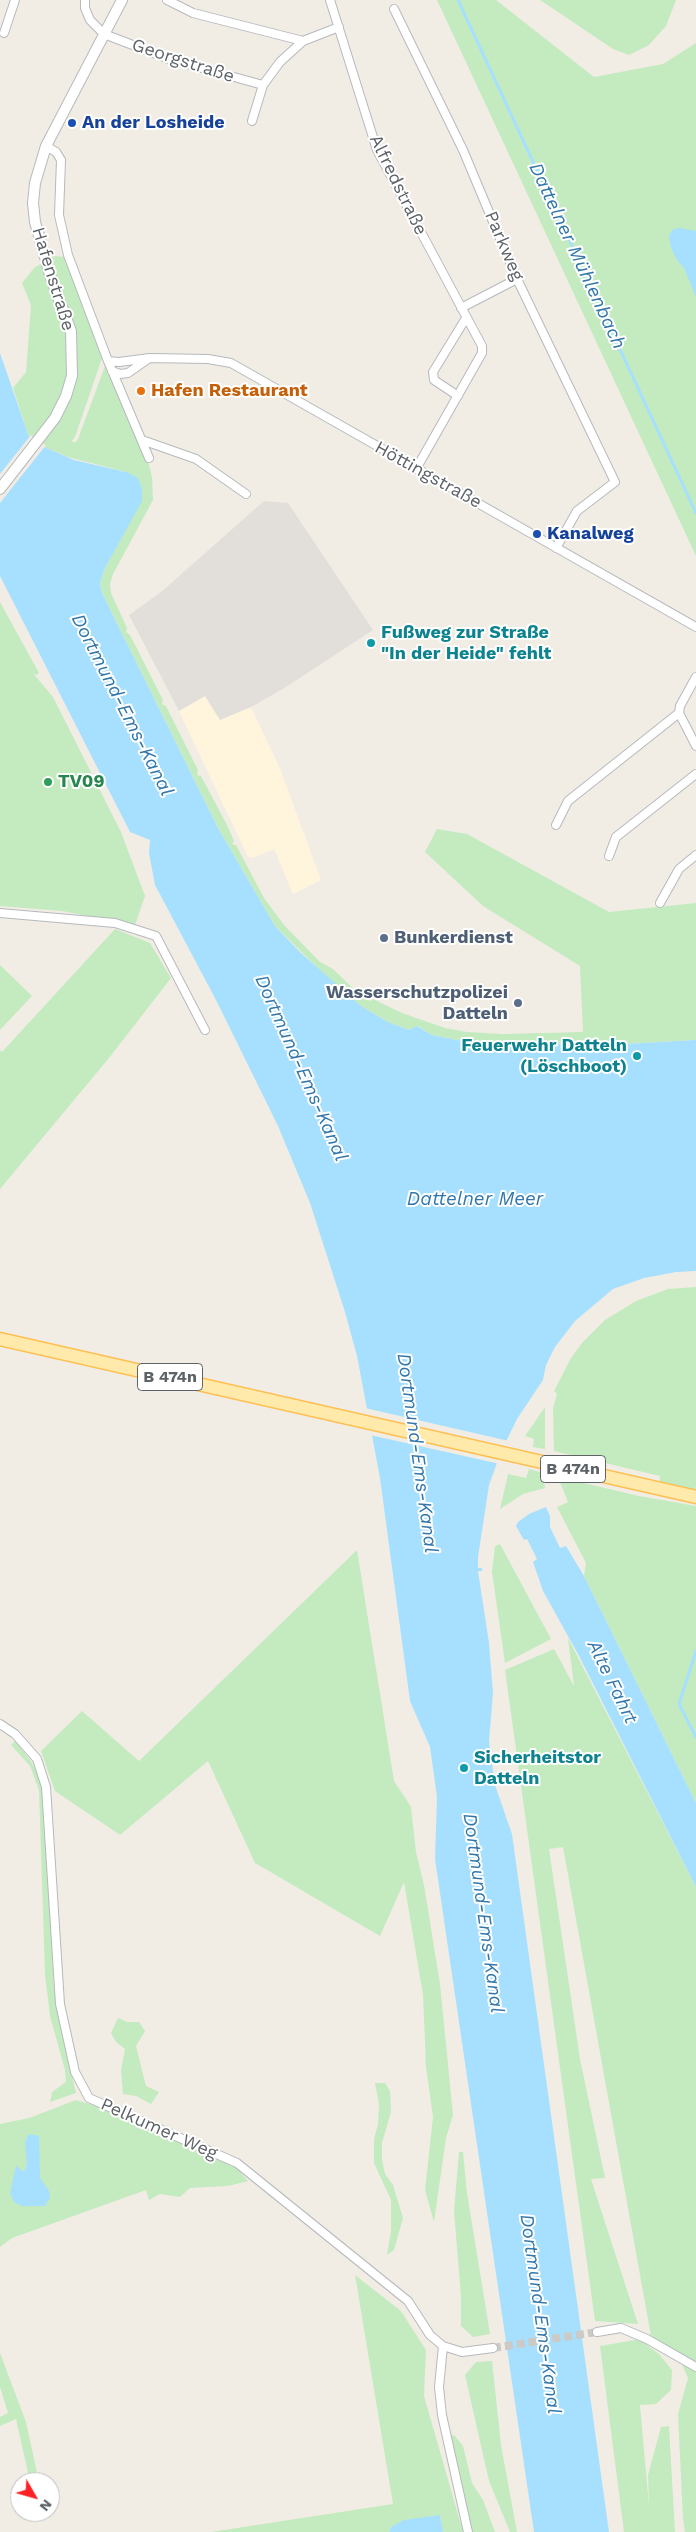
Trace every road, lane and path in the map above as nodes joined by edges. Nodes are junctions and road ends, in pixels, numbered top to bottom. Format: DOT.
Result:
graph roads {
  1 [pos="15,0"];
  2 [pos="85,0"];
  3 [pos="122,0"];
  4 [pos="167,0"];
  5 [pos="330,0"];
  6 [pos="394,9"];
  7 [pos="339,27"];
  8 [pos="4,33"];
  9 [pos="104,34"];
  10 [pos="303,40"];
  11 [pos="262,86"];
  12 [pos="252,120"];
  13 [pos="46,146"];
  14 [pos="517,278"];
  15 [pos="461,308"];
  16 [pos="466,318"];
  17 [pos="150,358"];
  18 [pos="108,361"];
  19 [pos="112,371"];
  20 [pos="458,396"];
  21 [pos="142,440"];
  22 [pos="149,458"];
  23 [pos="416,469"];
  24 [pos="0,489"];
  25 [pos="246,494"];
  26 [pos="556,548"];
  27 [pos="696,627"];
  28 [pos="696,677"];
  29 [pos="679,713"];
  30 [pos="696,746"];
  31 [pos="696,774"];
  32 [pos="556,825"];
  33 [pos="696,855"];
  34 [pos="609,856"];
  35 [pos="660,903"];
  36 [pos="0,912"];
  37 [pos="205,1030"];
  38 [pos="0,1339"];
  39 [pos="696,1497"];
  40 [pos="0,1724"];
  41 [pos="597,2332"];
  42 [pos="443,2346"];
  43 [pos="493,2348"];
  44 [pos="696,2368"];
  45 [pos="468,2532"];
  1 -- 8 [label="street"];
  2 -- 9 [label="street"];
  3 -- 9 [label="street, Hafenstraße"];
  4 -- 10 [label="street"];
  5 -- 7 [label="street, Alfredstraße"];
  6 -- 14 [label="street, Parkweg"];
  7 -- 10 [label="street"];
  7 -- 15 [label="street, Alfredstraße"];
  9 -- 11 [label="street, Georgstraße"];
  9 -- 13 [label="street, Hafenstraße"];
  10 -- 11 [label="street"];
  11 -- 12 [label="street"];
  13 -- 18 [label="street, Hafenstraße"];
  13 -- 24 [label="street, Hafenstraße"];
  14 -- 15 [label="street"];
  14 -- 26 [label="street, Parkweg"];
  15 -- 16 [label="street, Alfredstraße"];
  16 -- 20 [label="street, Alfredstraße"];
  16 -- 20 [label="street"];
  17 -- 18 [label="street, Höttingstraße"];
  17 -- 19 [label="street"];
  17 -- 23 [label="street, Höttingstraße"];
  18 -- 19 [label="street"];
  19 -- 21 [label="street"];
  20 -- 23 [label="street, Alfredstraße"];
  21 -- 22 [label="street"];
  21 -- 25 [label="street"];
  23 -- 26 [label="street, Höttingstraße"];
  26 -- 27 [label="street, Höttingstraße"];
  28 -- 29 [label="street"];
  29 -- 30 [label="street"];
  29 -- 32 [label="street"];
  31 -- 34 [label="street"];
  33 -- 35 [label="street"];
  36 -- 37 [label="street"];
  38 -- 39 [label="main road, B 474n"];
  40 -- 42 [label="street, Pelkumer Weg"];
  41 -- 44 [label="street"];
  42 -- 43 [label="street"];
  42 -- 45 [label="street"];
}
